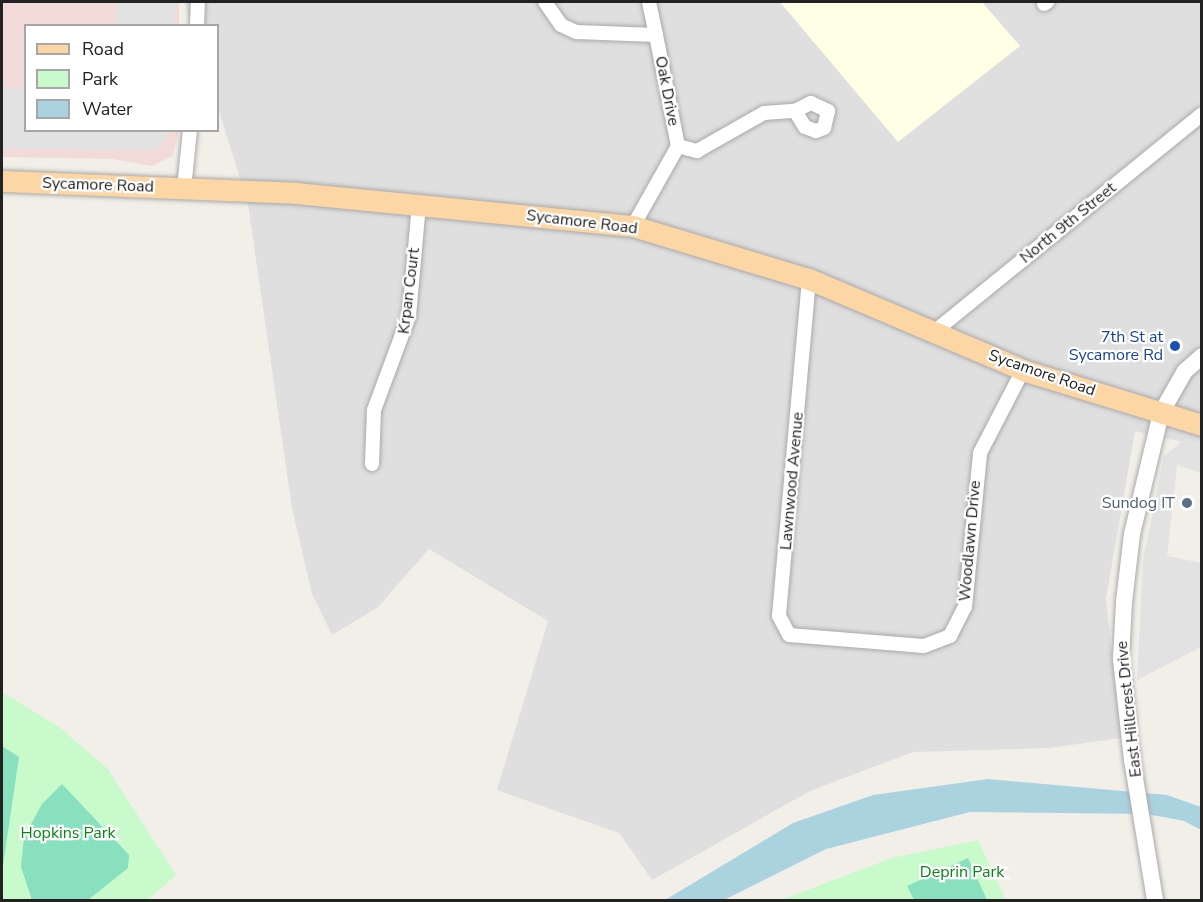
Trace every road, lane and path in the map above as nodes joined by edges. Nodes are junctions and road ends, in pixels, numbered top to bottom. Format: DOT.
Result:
graph roads {
  1 [pos="198,2"];
  2 [pos="545,2"];
  3 [pos="649,2"];
  4 [pos="197,24"];
  5 [pos="656,35"];
  6 [pos="795,111"];
  7 [pos="1202,114"];
  8 [pos="190,132"];
  9 [pos="678,146"];
  10 [pos="2,182"];
  11 [pos="184,189"];
  12 [pos="419,202"];
  13 [pos="633,226"];
  14 [pos="808,279"];
  15 [pos="934,332"];
  16 [pos="1202,356"];
  17 [pos="1023,370"];
  18 [pos="1161,413"];
  19 [pos="1202,425"];
  20 [pos="372,464"];
  21 [pos="833,639"];
  22 [pos="1155,900"];
  1 -- 4 [label="street"];
  2 -- 5 [label="street, Oak Drive"];
  3 -- 5 [label="street, Oak Drive"];
  5 -- 9 [label="street, Oak Drive"];
  6 -- 9 [label="street"];
  7 -- 15 [label="street, North 9th Street"];
  8 -- 11 [label="street"];
  9 -- 13 [label="street"];
  10 -- 11 [label="main road, Sycamore Road"];
  11 -- 12 [label="main road, Sycamore Road"];
  12 -- 13 [label="main road, Sycamore Road"];
  12 -- 20 [label="street, Krpan Court"];
  13 -- 14 [label="main road, Sycamore Road"];
  14 -- 15 [label="main road, Sycamore Road"];
  14 -- 21 [label="street, Lawnwood Avenue"];
  15 -- 17 [label="main road, Sycamore Road"];
  16 -- 18 [label="street, East Hillcrest Drive"];
  17 -- 18 [label="main road, Sycamore Road"];
  17 -- 21 [label="street, Woodlawn Drive"];
  18 -- 19 [label="main road, Sycamore Road"];
  18 -- 22 [label="street, East Hillcrest Drive"];
}
